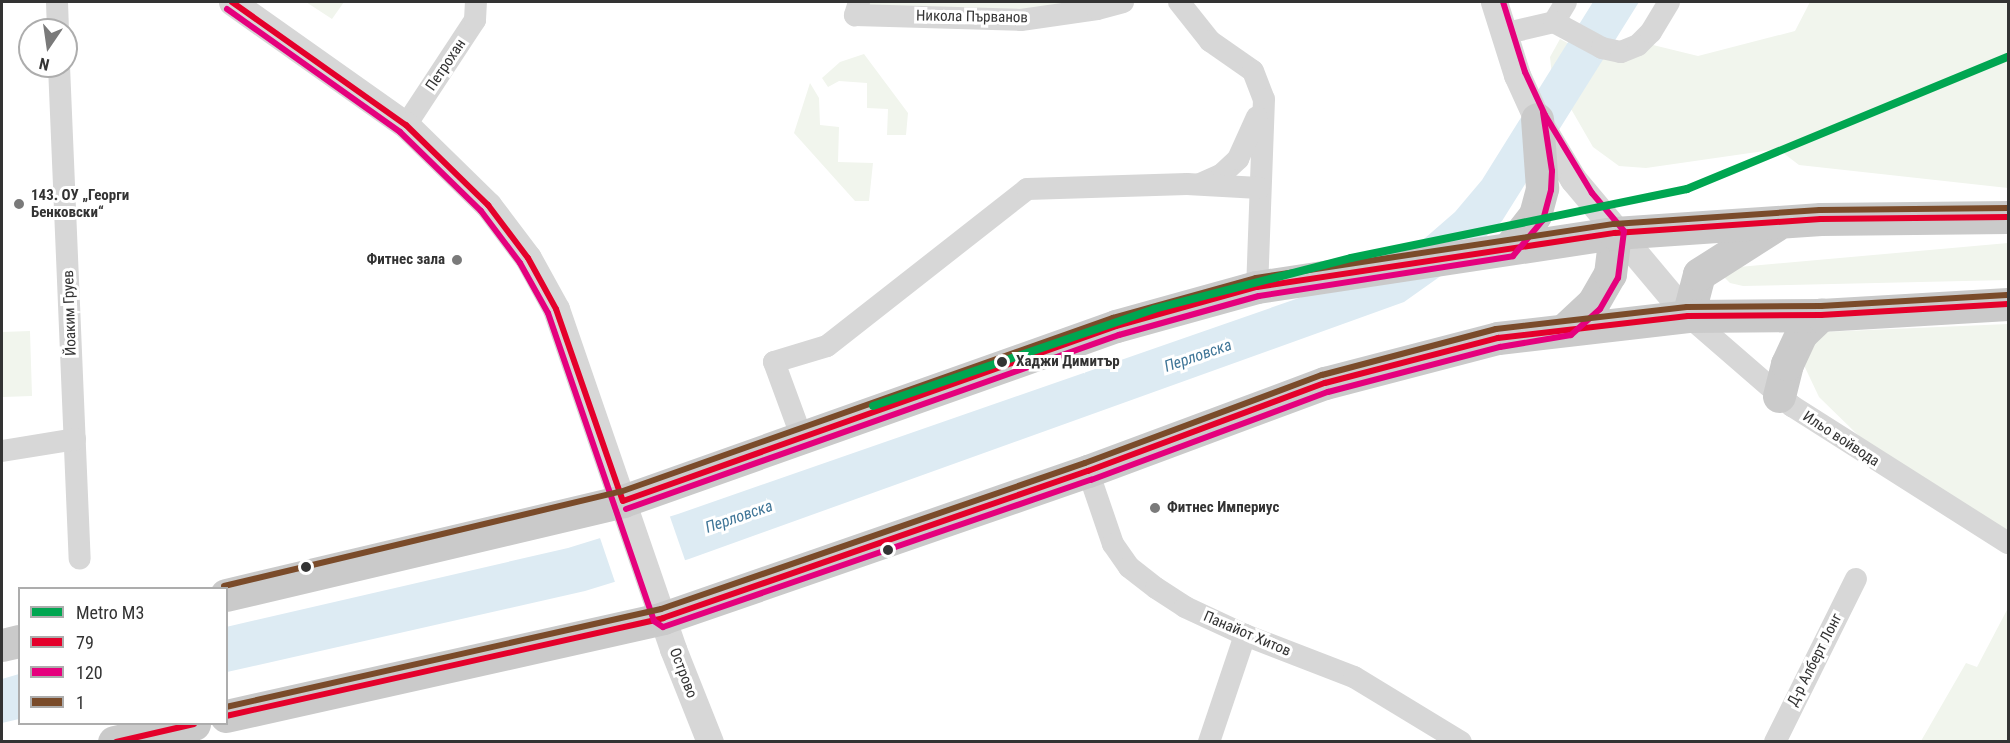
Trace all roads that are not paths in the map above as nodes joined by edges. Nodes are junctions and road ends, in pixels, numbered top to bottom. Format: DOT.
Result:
graph roads {
  1 [pos="57,2"];
  2 [pos="232,2"];
  3 [pos="476,2"];
  4 [pos="1123,2"];
  5 [pos="1179,2"];
  6 [pos="1494,2"];
  7 [pos="1566,2"];
  8 [pos="1669,2"];
  9 [pos="857,8"];
  10 [pos="58,18"];
  11 [pos="1554,22"];
  12 [pos="1503,34"];
  13 [pos="60,78"];
  14 [pos="1264,99"];
  15 [pos="1537,119"];
  16 [pos="406,124"];
  17 [pos="1199,185"];
  18 [pos="1259,188"];
  19 [pos="2008,217"];
  20 [pos="1783,221"];
  21 [pos="1615,233"];
  22 [pos="1509,248"];
  23 [pos="1257,287"];
  24 [pos="2008,304"];
  25 [pos="1821,315"];
  26 [pos="1688,316"];
  27 [pos="1566,328"];
  28 [pos="1779,396"];
  29 [pos="802,438"];
  30 [pos="75,439"];
  31 [pos="2,452"];
  32 [pos="1088,471"];
  33 [pos="626,512"];
  34 [pos="2008,543"];
  35 [pos="80,559"];
  36 [pos="1856,579"];
  37 [pos="228,595"];
  38 [pos="663,618"];
  39 [pos="1245,635"];
  40 [pos="18,641"];
  41 [pos="2,645"];
  42 [pos="228,716"];
  43 [pos="185,725"];
  44 [pos="1453,739"];
  45 [pos="114,741"];
  46 [pos="710,741"];
  47 [pos="1209,741"];
  48 [pos="1774,741"];
  1 -- 10 [label="street"];
  2 -- 16 [label="street, Острово"];
  3 -- 16 [label="street, Петрохан"];
  4 -- 9 [label="street, Никола Първанов"];
  5 -- 14 [label="street"];
  6 -- 12 [label="street"];
  7 -- 11 [label="street"];
  8 -- 11 [label="street"];
  11 -- 12 [label="street"];
  12 -- 15 [label="street"];
  13 -- 30 [label="street, Йоаким Груев"];
  14 -- 17 [label="street"];
  14 -- 18 [label="street"];
  15 -- 21 [label="street"];
  15 -- 22 [label="main road"];
  16 -- 33 [label="street, Острово"];
  17 -- 18 [label="street"];
  17 -- 29 [label="street"];
  18 -- 23 [label="street"];
  19 -- 20 [label="main road"];
  20 -- 21 [label="main road"];
  20 -- 26 [label="main road"];
  21 -- 22 [label="main road"];
  21 -- 26 [label="street"];
  21 -- 27 [label="main road"];
  22 -- 23 [label="main road"];
  23 -- 29 [label="main road"];
  24 -- 25 [label="main road"];
  25 -- 26 [label="main road"];
  25 -- 28 [label="main road"];
  26 -- 27 [label="main road"];
  26 -- 28 [label="street, Ильо войвода"];
  27 -- 32 [label="main road"];
  28 -- 34 [label="street, Ильо войвода"];
  29 -- 33 [label="main road"];
  30 -- 31 [label="street"];
  30 -- 35 [label="street, Йоаким Груев"];
  32 -- 38 [label="main road"];
  32 -- 39 [label="street, Панайот Хитов"];
  33 -- 37 [label="main road"];
  33 -- 38 [label="street, Острово"];
  36 -- 48 [label="street, Д-р Алберт Лонг"];
  38 -- 42 [label="main road"];
  38 -- 46 [label="street, Острово"];
  39 -- 44 [label="street, Панайот Хитов"];
  39 -- 47 [label="street"];
  40 -- 41 [label="main road"];
  43 -- 45 [label="main road"];
}
